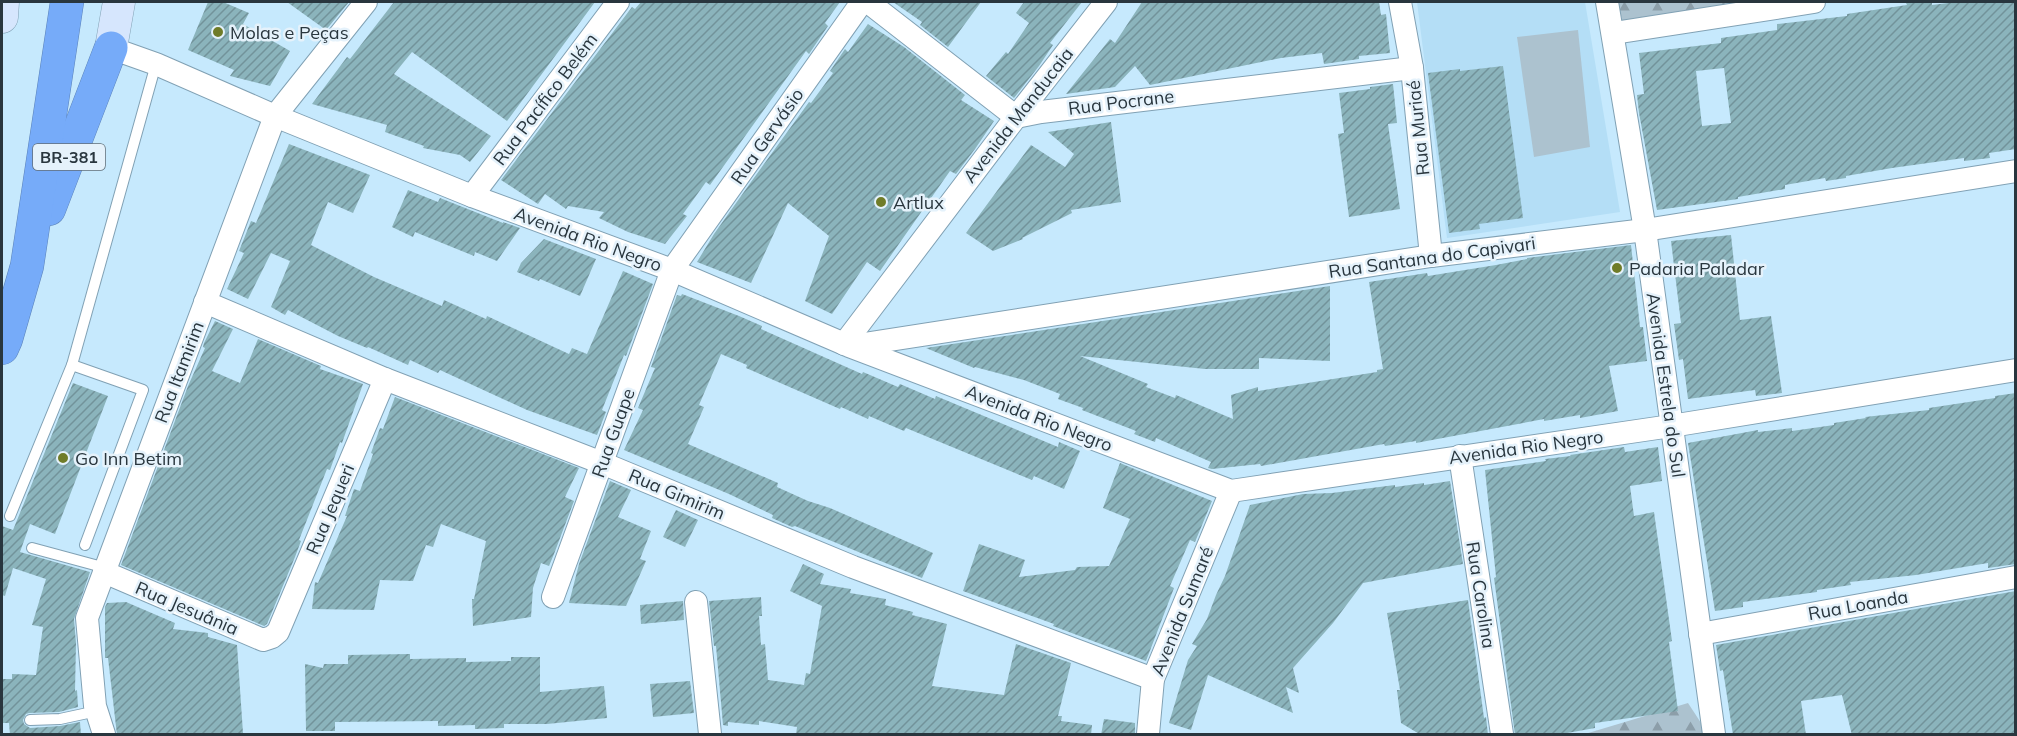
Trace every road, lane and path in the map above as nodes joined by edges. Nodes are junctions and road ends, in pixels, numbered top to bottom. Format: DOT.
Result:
graph roads {
  1 [pos="3,2"];
  2 [pos="67,2"];
  3 [pos="119,2"];
  4 [pos="366,2"];
  5 [pos="618,2"];
  6 [pos="862,2"];
  7 [pos="868,2"];
  8 [pos="1106,2"];
  9 [pos="1400,2"];
  10 [pos="1607,2"];
  11 [pos="1814,2"];
  12 [pos="2,17"];
  13 [pos="1614,33"];
  14 [pos="111,48"];
  15 [pos="156,64"];
  16 [pos="1412,68"];
  17 [pos="275,116"];
  18 [pos="1016,117"];
  19 [pos="2016,171"];
  20 [pos="472,196"];
  21 [pos="1645,230"];
  22 [pos="1431,256"];
  23 [pos="27,266"];
  24 [pos="672,270"];
  25 [pos="206,302"];
  26 [pos="847,345"];
  27 [pos="3,346"];
  28 [pos="72,365"];
  29 [pos="2016,370"];
  30 [pos="386,379"];
  31 [pos="1671,426"];
  32 [pos="1460,456"];
  33 [pos="602,463"];
  34 [pos="1231,491"];
  35 [pos="10,516"];
  36 [pos="85,545"];
  37 [pos="32,548"];
  38 [pos="105,570"];
  39 [pos="2016,577"];
  40 [pos="553,597"];
  41 [pos="696,602"];
  42 [pos="1700,634"];
  43 [pos="272,637"];
  44 [pos="1153,679"];
  45 [pos="97,711"];
  46 [pos="30,720"];
  47 [pos="104,735"];
  48 [pos="710,735"];
  49 [pos="1148,735"];
  50 [pos="1502,735"];
  51 [pos="1714,735"];
  1 -- 12 [label="main road"];
  2 -- 23 [label="highway, BR-381"];
  3 -- 14 [label="main road, BR-381"];
  4 -- 17 [label="street, Rua Itamirim"];
  5 -- 20 [label="street, Rua Pacífico Belém"];
  6 -- 24 [label="street, Rua Gervásio"];
  7 -- 18 [label="street"];
  8 -- 18 [label="street, Avenida Manducaia"];
  9 -- 16 [label="street, Rua Muriaé"];
  10 -- 13 [label="street, Avenida Estrela do Sul"];
  11 -- 13 [label="street"];
  13 -- 21 [label="street, Avenida Estrela do Sul"];
  14 -- 15 [label="street, Avenida Rio Negro"];
  14 -- 23 [label="highway, BR-381"];
  15 -- 17 [label="street, Avenida Rio Negro"];
  15 -- 28 [label="lane"];
  16 -- 18 [label="street, Rua Pocrane"];
  16 -- 22 [label="street, Rua Muriaé"];
  17 -- 20 [label="street, Avenida Rio Negro"];
  17 -- 25 [label="street, Rua Itamirim"];
  18 -- 26 [label="street, Avenida Manducaia"];
  19 -- 21 [label="street, Rua Santana do Capivari"];
  20 -- 24 [label="street, Avenida Rio Negro"];
  21 -- 22 [label="street, Rua Santana do Capivari"];
  21 -- 31 [label="street, Avenida Estrela do Sul"];
  22 -- 26 [label="street, Rua Santana do Capivari"];
  23 -- 27 [label="highway, BR-381"];
  24 -- 26 [label="street, Avenida Rio Negro"];
  24 -- 33 [label="street, Rua Guape"];
  25 -- 30 [label="street, Rua Gimirim"];
  25 -- 38 [label="street, Rua Itamirim"];
  26 -- 34 [label="street, Avenida Rio Negro"];
  28 -- 35 [label="lane"];
  28 -- 36 [label="lane"];
  29 -- 31 [label="street, Avenida Rio Negro"];
  30 -- 33 [label="street, Rua Gimirim"];
  30 -- 43 [label="street, Rua Jequeri"];
  31 -- 32 [label="street, Avenida Rio Negro"];
  31 -- 42 [label="street, Avenida Estrela do Sul"];
  32 -- 34 [label="street, Avenida Rio Negro"];
  32 -- 50 [label="street, Rua Carolina"];
  33 -- 40 [label="street, Rua Guape"];
  33 -- 44 [label="street, Rua Gimirim"];
  34 -- 44 [label="street, Avenida Sumaré"];
  37 -- 38 [label="lane"];
  38 -- 43 [label="street, Rua Jesuânia"];
  38 -- 45 [label="street, Rua Itamirim"];
  39 -- 42 [label="street, Rua Loanda"];
  41 -- 48 [label="street"];
  42 -- 51 [label="street, Avenida Estrela do Sul"];
  44 -- 49 [label="street, Avenida Sumaré"];
  45 -- 46 [label="lane"];
  45 -- 47 [label="street, Rua Itamirim"];
}
